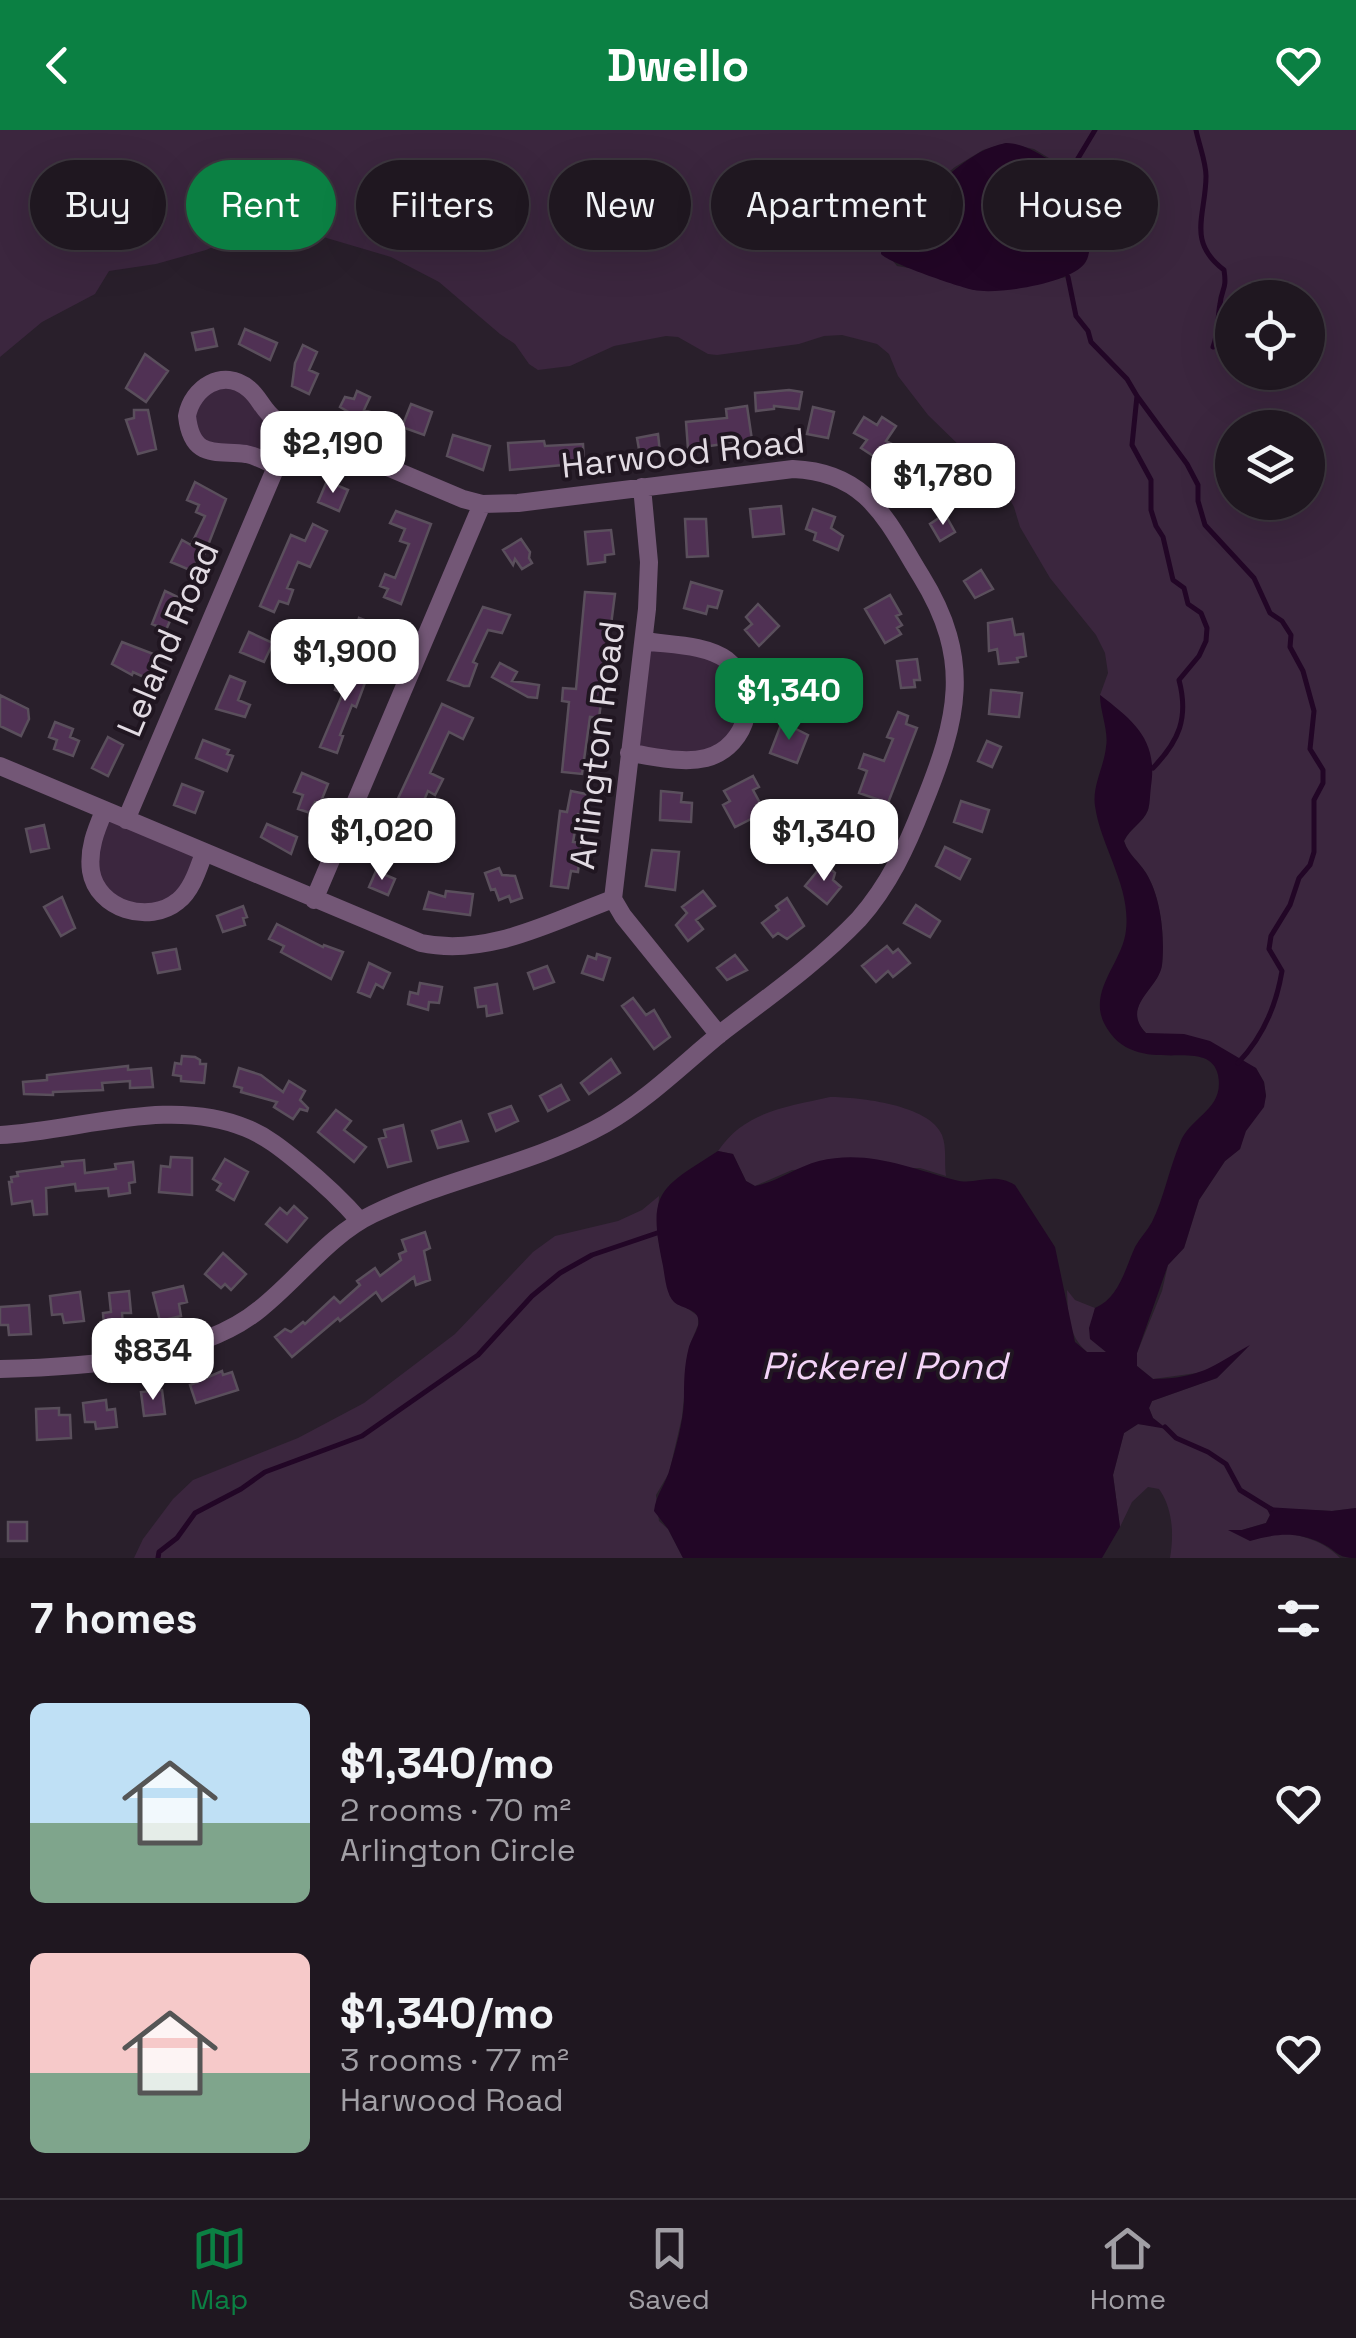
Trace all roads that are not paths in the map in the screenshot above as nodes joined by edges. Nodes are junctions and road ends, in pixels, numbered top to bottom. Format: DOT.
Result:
graph roads {
  1 [pos="293,427"];
  2 [pos="276,466"];
  3 [pos="642,487"];
  4 [pos="482,504"];
  5 [pos="644,641"];
  6 [pos="629,753"];
  7 [pos="0,766"];
  8 [pos="104,810"];
  9 [pos="126,820"];
  10 [pos="204,854"];
  11 [pos="613,899"];
  12 [pos="314,900"];
  13 [pos="719,1036"];
  14 [pos="0,1135"];
  15 [pos="360,1221"];
  16 [pos="0,1369"];
  1 -- 2 [label="street, Leland Road"];
  1 -- 2 [label="street, Harwood Road"];
  1 -- 4 [label="street, Harwood Road"];
  2 -- 9 [label="street, Leland Road"];
  3 -- 4 [label="street, Harwood Road"];
  3 -- 5 [label="street, Arlington Road"];
  3 -- 13 [label="street, Harwood Road"];
  4 -- 12 [label="street"];
  5 -- 6 [label="street, Arlington Road"];
  5 -- 6 [label="street"];
  6 -- 11 [label="street, Arlington Road"];
  7 -- 8 [label="street"];
  8 -- 9 [label="street"];
  8 -- 10 [label="street"];
  9 -- 10 [label="street"];
  10 -- 12 [label="street"];
  11 -- 12 [label="street"];
  11 -- 13 [label="street, Arlington Road"];
  13 -- 15 [label="street, Harwood Road"];
  14 -- 15 [label="street"];
  15 -- 16 [label="street, Harwood Road"];
}
